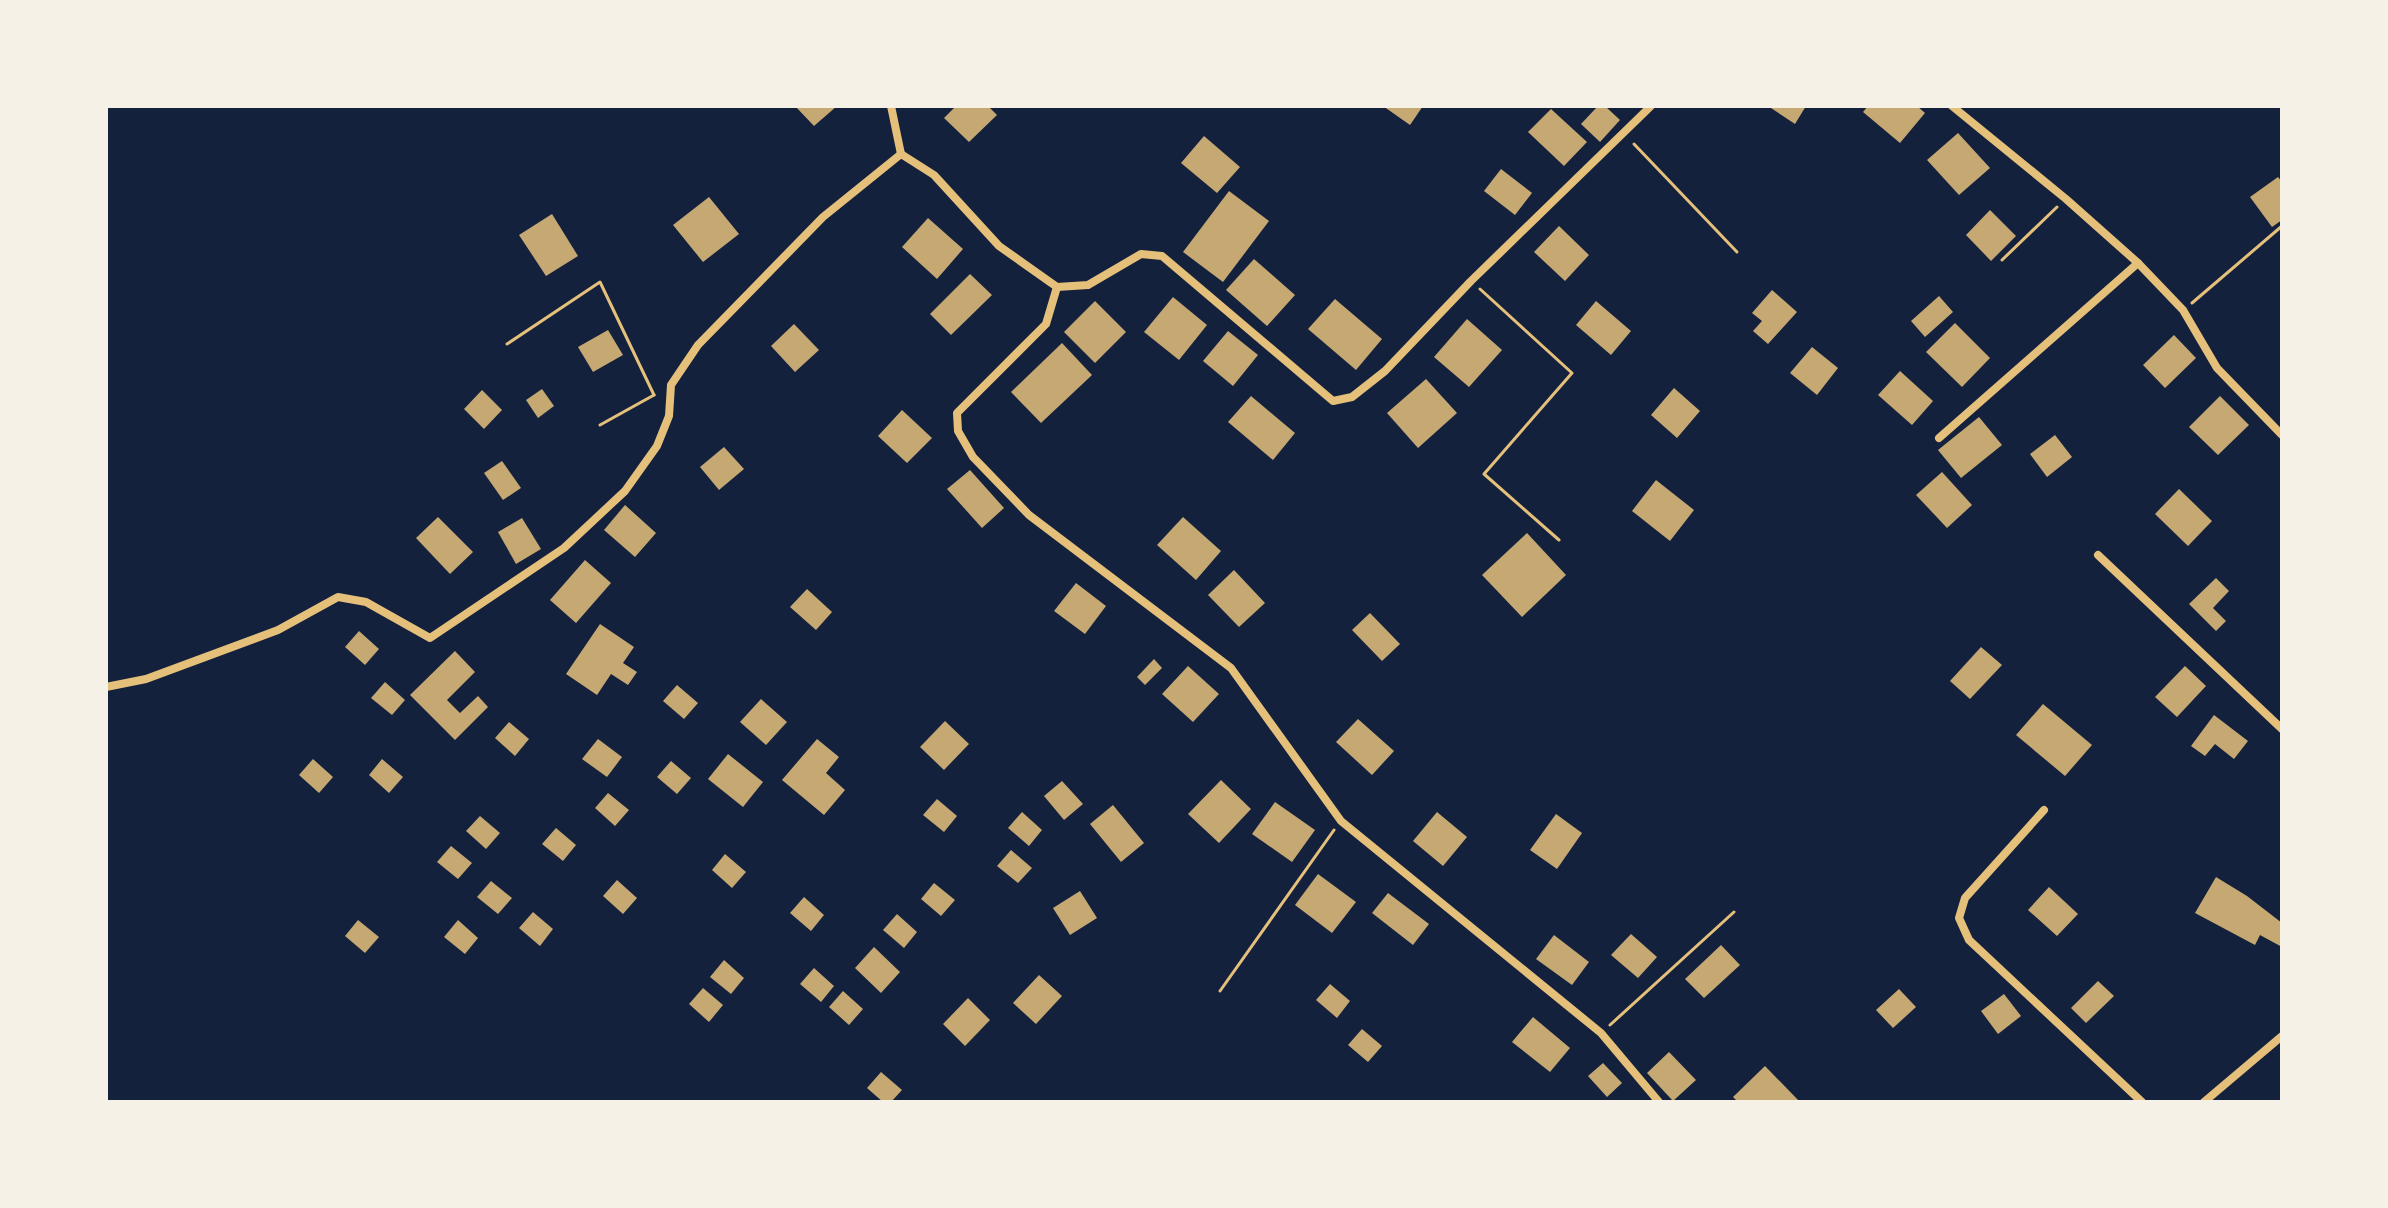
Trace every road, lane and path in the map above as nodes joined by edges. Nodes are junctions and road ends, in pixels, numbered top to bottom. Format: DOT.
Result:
graph roads {
  1 [pos="891,106"];
  2 [pos="1651,106"];
  3 [pos="1952,106"];
  4 [pos="1623,132"];
  5 [pos="901,154"];
  6 [pos="2066,199"];
  7 [pos="2282,226"];
  8 [pos="1737,252"];
  9 [pos="2002,260"];
  10 [pos="2138,263"];
  11 [pos="1471,281"];
  12 [pos="1057,287"];
  13 [pos="2183,310"];
  14 [pos="507,344"];
  15 [pos="671,385"];
  16 [pos="654,395"];
  17 [pos="600,425"];
  18 [pos="2282,433"];
  19 [pos="1939,438"];
  20 [pos="1559,540"];
  21 [pos="2098,555"];
  22 [pos="106,687"];
  23 [pos="2282,729"];
  24 [pos="2044,810"];
  25 [pos="1341,821"];
  26 [pos="1734,912"];
  27 [pos="1220,991"];
  28 [pos="1601,1033"];
  29 [pos="2282,1036"];
  30 [pos="1659,1102"];
  31 [pos="2142,1102"];
  32 [pos="2204,1102"];
  1 -- 5 [label="street"];
  2 -- 4 [label="street"];
  3 -- 6 [label="street"];
  4 -- 8 [label="path"];
  4 -- 11 [label="street"];
  5 -- 12 [label="street"];
  5 -- 15 [label="street"];
  6 -- 9 [label="path"];
  6 -- 10 [label="street"];
  7 -- 13 [label="path"];
  10 -- 13 [label="street"];
  10 -- 19 [label="street"];
  11 -- 12 [label="street"];
  11 -- 20 [label="path"];
  12 -- 25 [label="street"];
  13 -- 18 [label="street"];
  14 -- 16 [label="path"];
  15 -- 16 [label="path"];
  15 -- 22 [label="street"];
  16 -- 17 [label="path"];
  21 -- 23 [label="street"];
  24 -- 31 [label="street"];
  25 -- 27 [label="path"];
  25 -- 28 [label="street"];
  26 -- 28 [label="path"];
  28 -- 30 [label="street"];
  29 -- 32 [label="street"];
}
